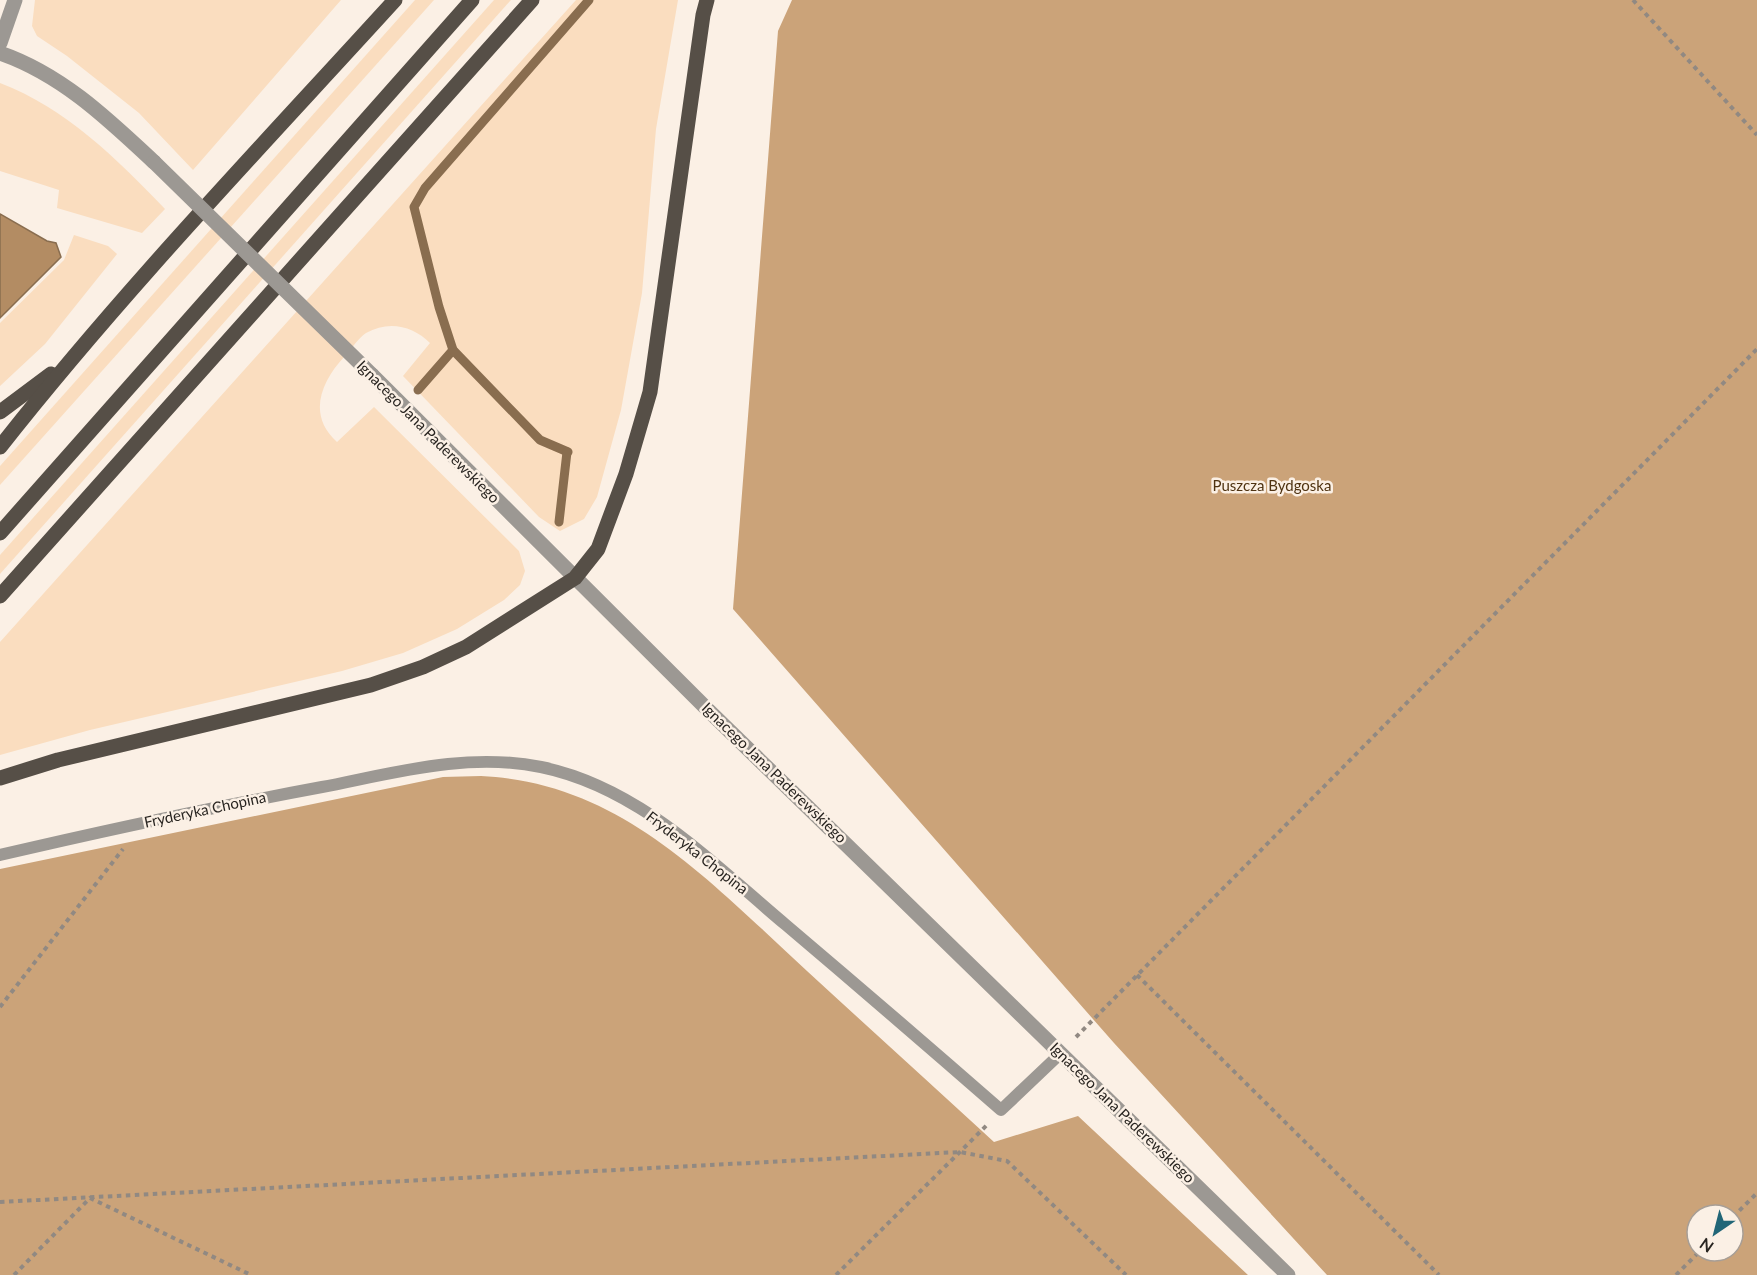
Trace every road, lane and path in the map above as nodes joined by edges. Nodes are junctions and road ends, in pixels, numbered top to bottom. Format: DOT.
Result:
graph roads {
  1 [pos="15,0"];
  2 [pos="395,0"];
  3 [pos="472,0"];
  4 [pos="532,0"];
  5 [pos="708,0"];
  6 [pos="1634,1"];
  7 [pos="0,43"];
  8 [pos="0,53"];
  9 [pos="1757,135"];
  10 [pos="1757,349"];
  11 [pos="68,361"];
  12 [pos="0,412"];
  13 [pos="0,447"];
  14 [pos="0,533"];
  15 [pos="575,578"];
  16 [pos="0,596"];
  17 [pos="0,778"];
  18 [pos="143,823"];
  19 [pos="0,855"];
  20 [pos="1137,975"];
  21 [pos="0,1007"];
  22 [pos="1084,1030"];
  23 [pos="1060,1054"];
  24 [pos="1001,1110"];
  25 [pos="960,1152"];
  26 [pos="1757,1193"];
  27 [pos="90,1198"];
  28 [pos="0,1202"];
  29 [pos="1745,1205"];
  30 [pos="1688,1263"];
  31 [pos="14,1275"];
  32 [pos="251,1275"];
  33 [pos="836,1275"];
  34 [pos="1126,1275"];
  35 [pos="1288,1275"];
  36 [pos="1438,1275"];
  37 [pos="1676,1275"];
  1 -- 7 [label="street"];
  2 -- 11 [label="main road"];
  3 -- 14 [label="main road"];
  4 -- 16 [label="main road"];
  5 -- 15 [label="main road"];
  6 -- 9 [label="path"];
  8 -- 15 [label="street, Ignacego Jana Paderewskiego, bridge"];
  10 -- 20 [label="path"];
  11 -- 12 [label="main road"];
  11 -- 13 [label="main road"];
  15 -- 17 [label="main road"];
  15 -- 23 [label="street, Ignacego Jana Paderewskiego"];
  18 -- 19 [label="lane, Fryderyka Chopina"];
  18 -- 21 [label="path"];
  18 -- 24 [label="lane, Fryderyka Chopina"];
  20 -- 22 [label="path"];
  20 -- 36 [label="path"];
  23 -- 24 [label="lane"];
  23 -- 35 [label="street, Ignacego Jana Paderewskiego"];
  24 -- 25 [label="path"];
  25 -- 27 [label="path"];
  25 -- 33 [label="path"];
  25 -- 34 [label="path"];
  26 -- 29 [label="path"];
  27 -- 28 [label="path"];
  27 -- 31 [label="path"];
  27 -- 32 [label="path"];
  30 -- 37 [label="path"];
}
